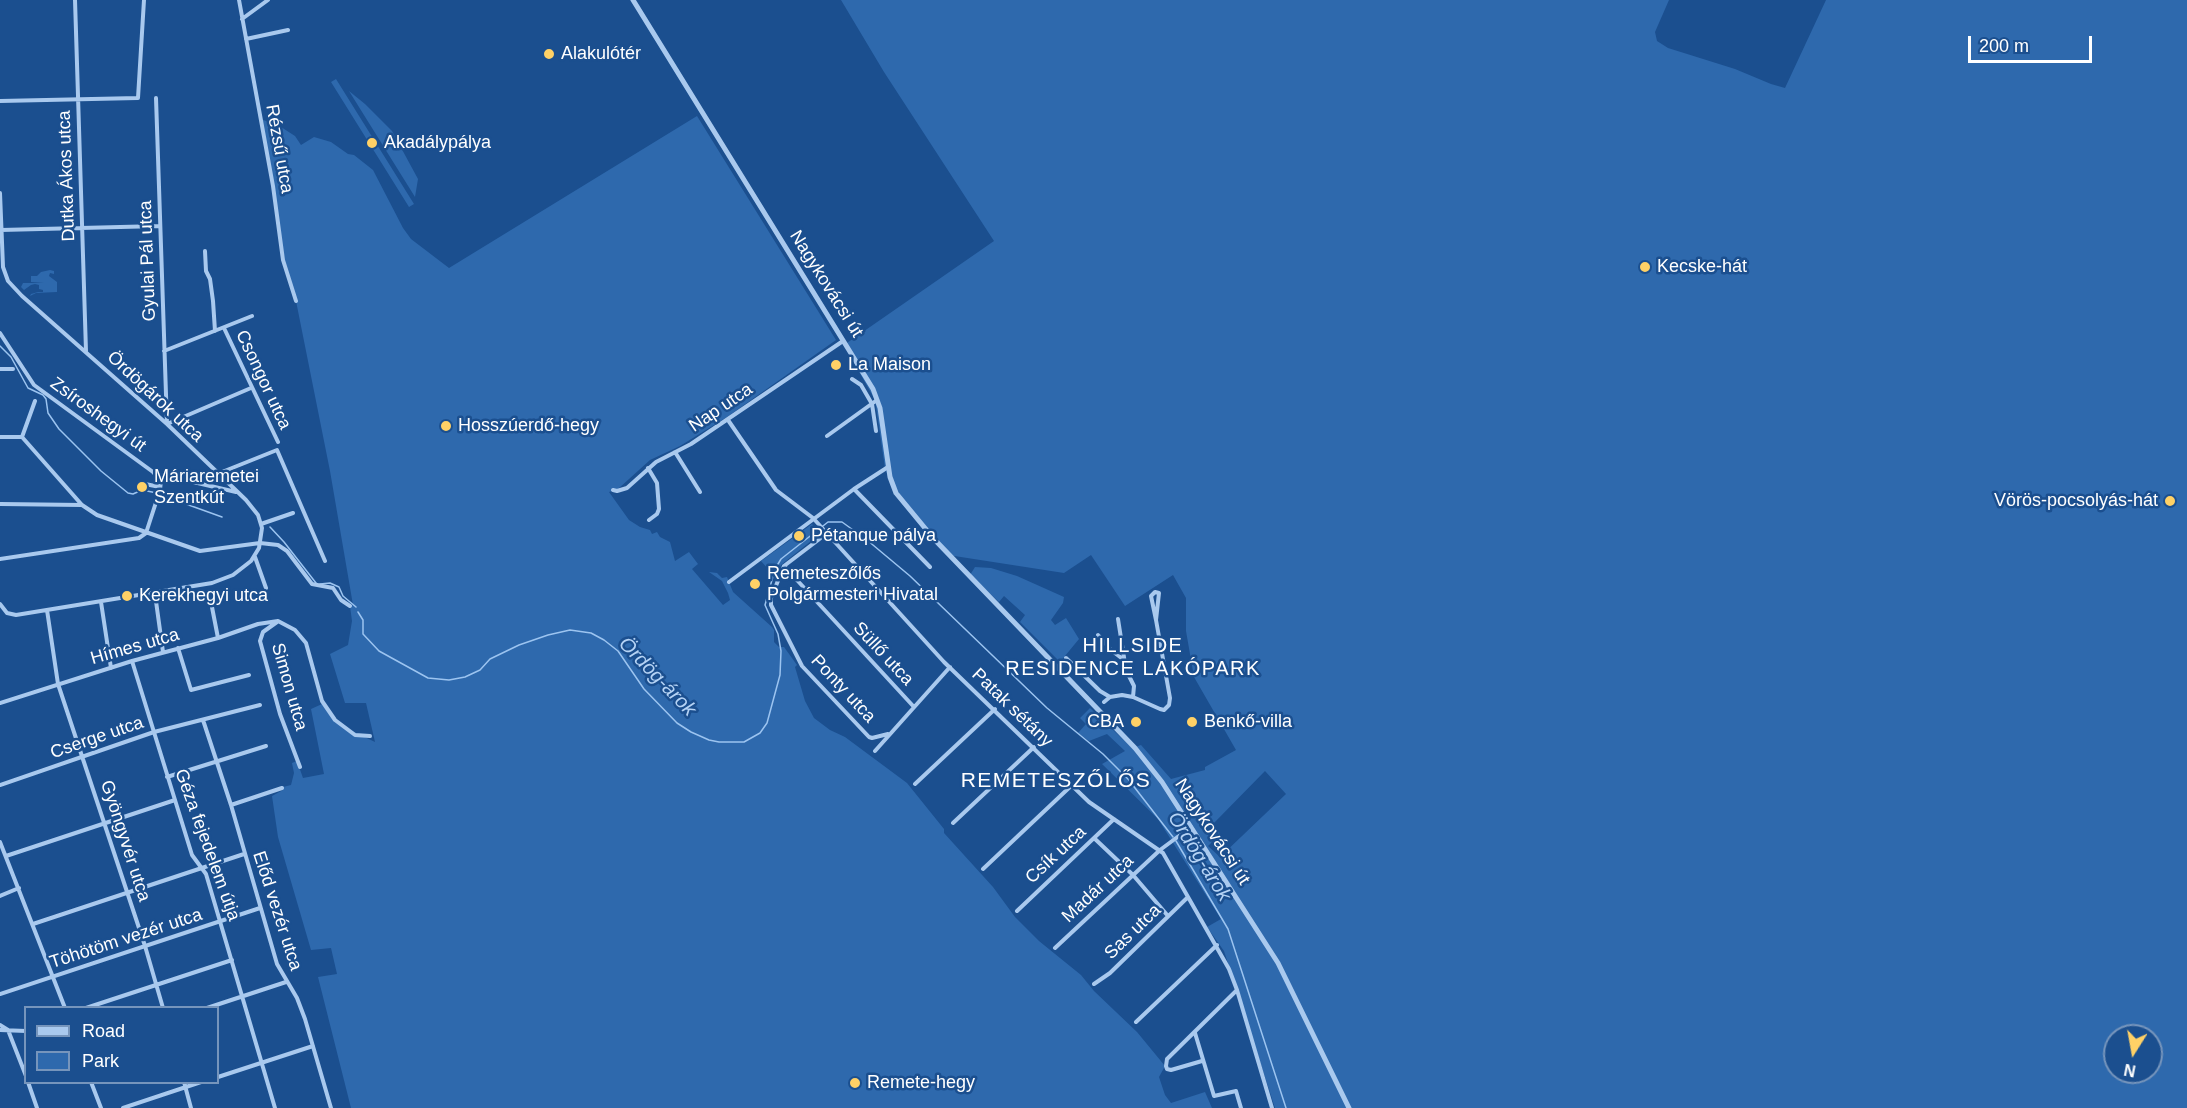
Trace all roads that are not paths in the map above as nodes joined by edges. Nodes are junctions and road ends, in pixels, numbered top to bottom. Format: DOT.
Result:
graph roads {
  1 [pos="75,0"];
  2 [pos="144,0"];
  3 [pos="239,0"];
  4 [pos="268,0"];
  5 [pos="633,0"];
  6 [pos="242,19"];
  7 [pos="288,30"];
  8 [pos="246,39"];
  9 [pos="156,98"];
  10 [pos="78,99"];
  11 [pos="0,101"];
  12 [pos="0,192"];
  13 [pos="160,226"];
  14 [pos="82,228"];
  15 [pos="1,230"];
  16 [pos="205,251"];
  17 [pos="296,301"];
  18 [pos="252,316"];
  19 [pos="224,328"];
  20 [pos="214,331"];
  21 [pos="0,333"];
  22 [pos="843,340"];
  23 [pos="164,351"];
  24 [pos="86,352"];
  25 [pos="0,369"];
  26 [pos="13,369"];
  27 [pos="852,379"];
  28 [pos="251,388"];
  29 [pos="878,399"];
  30 [pos="35,401"];
  31 [pos="872,404"];
  32 [pos="728,420"];
  33 [pos="167,424"];
  34 [pos="876,431"];
  35 [pos="827,436"];
  36 [pos="0,437"];
  37 [pos="22,437"];
  38 [pos="278,442"];
  39 [pos="675,452"];
  40 [pos="888,467"];
  41 [pos="648,468"];
  42 [pos="217,474"];
  43 [pos="161,480"];
  44 [pos="140,483"];
  45 [pos="160,489"];
  46 [pos="854,489"];
  47 [pos="613,490"];
  48 [pos="236,492"];
  49 [pos="700,492"];
  50 [pos="0,504"];
  51 [pos="82,505"];
  52 [pos="293,513"];
  53 [pos="649,520"];
  54 [pos="815,520"];
  55 [pos="261,524"];
  56 [pos="146,533"];
  57 [pos="826,534"];
  58 [pos="260,543"];
  59 [pos="254,557"];
  60 [pos="0,559"];
  61 [pos="325,561"];
  62 [pos="784,566"];
  63 [pos="930,567"];
  64 [pos="729,582"];
  65 [pos="266,588"];
  66 [pos="155,594"];
  67 [pos="101,602"];
  68 [pos="211,602"];
  69 [pos="0,604"];
  70 [pos="350,606"];
  71 [pos="47,610"];
  72 [pos="1118,619"];
  73 [pos="1156,620"];
  74 [pos="278,621"];
  75 [pos="1098,635"];
  76 [pos="218,638"];
  77 [pos="178,648"];
  78 [pos="163,652"];
  79 [pos="1066,658"];
  80 [pos="1125,660"];
  81 [pos="132,661"];
  82 [pos="950,667"];
  83 [pos="111,668"];
  84 [pos="249,675"];
  85 [pos="58,684"];
  86 [pos="1110,697"];
  87 [pos="1133,697"];
  88 [pos="1104,702"];
  89 [pos="0,703"];
  90 [pos="260,705"];
  91 [pos="914,707"];
  92 [pos="995,709"];
  93 [pos="203,720"];
  94 [pos="154,732"];
  95 [pos="888,734"];
  96 [pos="370,736"];
  97 [pos="266,746"];
  98 [pos="1034,747"];
  99 [pos="875,751"];
  100 [pos="82,758"];
  101 [pos="216,761"];
  102 [pos="300,767"];
  103 [pos="167,777"];
  104 [pos="0,784"];
  105 [pos="915,784"];
  106 [pos="1072,785"];
  107 [pos="282,788"];
  108 [pos="175,800"];
  109 [pos="231,805"];
  110 [pos="1113,819"];
  111 [pos="953,823"];
  112 [pos="104,824"];
  113 [pos="1191,827"];
  114 [pos="1094,838"];
  115 [pos="0,842"];
  116 [pos="1160,850"];
  117 [pos="244,854"];
  118 [pos="6,856"];
  119 [pos="202,868"];
  120 [pos="983,869"];
  121 [pos="1132,875"];
  122 [pos="19,888"];
  123 [pos="128,893"];
  124 [pos="0,896"];
  125 [pos="1188,897"];
  126 [pos="260,908"];
  127 [pos="1017,910"];
  128 [pos="1168,916"];
  129 [pos="220,922"];
  130 [pos="33,924"];
  131 [pos="1217,945"];
  132 [pos="145,946"];
  133 [pos="1055,948"];
  134 [pos="232,960"];
  135 [pos="54,977"];
  136 [pos="286,982"];
  137 [pos="1094,984"];
  138 [pos="156,985"];
  139 [pos="1238,990"];
  140 [pos="0,994"];
  141 [pos="242,995"];
  142 [pos="64,1006"];
  143 [pos="92,1006"];
  144 [pos="162,1006"];
  145 [pos="212,1006"];
  146 [pos="1136,1022"];
  147 [pos="0,1024"];
  148 [pos="0,1030"];
  149 [pos="8,1030"];
  150 [pos="24,1031"];
  151 [pos="1195,1033"];
  152 [pos="313,1046"];
  153 [pos="1202,1061"];
  154 [pos="263,1063"];
  155 [pos="24,1071"];
  156 [pos="219,1077"];
  157 [pos="28,1084"];
  158 [pos="91,1084"];
  159 [pos="185,1085"];
  160 [pos="37,1108"];
  161 [pos="101,1108"];
  162 [pos="123,1108"];
  163 [pos="191,1108"];
  164 [pos="275,1108"];
  165 [pos="331,1108"];
  166 [pos="1240,1108"];
  167 [pos="1272,1108"];
  168 [pos="1349,1108"];
  1 -- 10 [label="street, Dutka Ákos utca"];
  2 -- 10 [label="street"];
  3 -- 6 [label="street, Rézsű utca"];
  4 -- 6 [label="street"];
  5 -- 22 [label="street, Nagykovácsi út"];
  6 -- 8 [label="street, Rézsű utca"];
  7 -- 8 [label="street"];
  8 -- 17 [label="street, Rézsű utca"];
  9 -- 13 [label="street, Gyulai Pál utca"];
  10 -- 11 [label="street"];
  10 -- 14 [label="street, Dutka Ákos utca"];
  12 -- 15 [label="street, Ördögárok utca"];
  13 -- 14 [label="street"];
  13 -- 23 [label="street, Gyulai Pál utca"];
  14 -- 15 [label="street"];
  14 -- 24 [label="street, Dutka Ákos utca"];
  15 -- 24 [label="street, Ördögárok utca"];
  16 -- 20 [label="street"];
  18 -- 19 [label="street"];
  19 -- 20 [label="street"];
  19 -- 28 [label="street, Csongor utca"];
  20 -- 23 [label="street"];
  21 -- 43 [label="street, Zsíroshegyi út"];
  22 -- 29 [label="street, Nagykovácsi út"];
  22 -- 32 [label="street, Nap utca"];
  23 -- 33 [label="street, Gyulai Pál utca"];
  24 -- 33 [label="street, Ördögárok utca"];
  25 -- 26 [label="street"];
  27 -- 31 [label="street"];
  28 -- 33 [label="street"];
  28 -- 38 [label="street, Csongor utca"];
  29 -- 31 [label="street"];
  29 -- 40 [label="street, Nagykovácsi út"];
  30 -- 37 [label="street"];
  31 -- 34 [label="street"];
  31 -- 35 [label="street"];
  32 -- 39 [label="street, Nap utca"];
  32 -- 54 [label="street, Patak sétány"];
  33 -- 42 [label="street, Ördögárok utca"];
  36 -- 37 [label="street"];
  37 -- 51 [label="street"];
  39 -- 41 [label="street, Nap utca"];
  39 -- 49 [label="street"];
  40 -- 46 [label="street"];
  40 -- 113 [label="street, Nagykovácsi út"];
  41 -- 47 [label="street, Nap utca"];
  41 -- 53 [label="street"];
  42 -- 48 [label="street, Ördögárok utca"];
  42 -- 61 [label="street, Csongor utca"];
  43 -- 45 [label="street"];
  43 -- 48 [label="street"];
  44 -- 45 [label="street"];
  45 -- 56 [label="street"];
  46 -- 54 [label="street"];
  46 -- 63 [label="street"];
  48 -- 55 [label="street, Ördögárok utca"];
  50 -- 51 [label="street"];
  51 -- 56 [label="street"];
  52 -- 55 [label="street"];
  54 -- 57 [label="street, Patak sétány"];
  54 -- 64 [label="street"];
  55 -- 58 [label="street"];
  56 -- 58 [label="street"];
  56 -- 60 [label="street"];
  57 -- 62 [label="street"];
  57 -- 82 [label="street, Patak sétány"];
  58 -- 59 [label="street"];
  58 -- 70 [label="street"];
  59 -- 65 [label="street"];
  59 -- 66 [label="street"];
  62 -- 91 [label="street, Süllő utca"];
  62 -- 95 [label="street, Ponty utca"];
  66 -- 67 [label="street"];
  66 -- 78 [label="street"];
  67 -- 71 [label="street"];
  67 -- 83 [label="street"];
  68 -- 76 [label="street"];
  69 -- 71 [label="street"];
  71 -- 85 [label="street, Gyöngyvér utca"];
  72 -- 80 [label="street"];
  73 -- 73 [label="street"];
  73 -- 87 [label="street"];
  74 -- 76 [label="street, Hímes utca"];
  74 -- 96 [label="street"];
  74 -- 102 [label="street, Simon utca"];
  75 -- 80 [label="street"];
  76 -- 77 [label="street, Hímes utca"];
  77 -- 78 [label="street, Hímes utca"];
  77 -- 84 [label="street"];
  78 -- 81 [label="street, Hímes utca"];
  79 -- 86 [label="street"];
  80 -- 87 [label="street"];
  81 -- 83 [label="street, Hímes utca"];
  81 -- 94 [label="street, Géza fejedelem útja"];
  82 -- 91 [label="street"];
  82 -- 92 [label="street, Patak sétány"];
  83 -- 85 [label="street, Hímes utca"];
  85 -- 89 [label="street, Hímes utca"];
  85 -- 100 [label="street, Gyöngyvér utca"];
  86 -- 87 [label="street"];
  86 -- 88 [label="street"];
  90 -- 93 [label="street, Cserge utca"];
  91 -- 95 [label="street"];
  92 -- 98 [label="street, Patak sétány"];
  92 -- 105 [label="street"];
  93 -- 94 [label="street, Cserge utca"];
  93 -- 101 [label="street, Előd vezér utca"];
  94 -- 100 [label="street, Cserge utca"];
  94 -- 103 [label="street, Géza fejedelem útja"];
  95 -- 99 [label="street"];
  97 -- 101 [label="street"];
  98 -- 106 [label="street, Patak sétány"];
  98 -- 111 [label="street"];
  100 -- 104 [label="street, Cserge utca"];
  100 -- 112 [label="street, Gyöngyvér utca"];
  101 -- 103 [label="street"];
  101 -- 109 [label="street, Előd vezér utca"];
  103 -- 108 [label="street, Géza fejedelem útja"];
  106 -- 110 [label="street, Patak sétány"];
  106 -- 120 [label="street"];
  107 -- 109 [label="street"];
  108 -- 112 [label="street"];
  108 -- 119 [label="street, Géza fejedelem útja"];
  109 -- 117 [label="street, Előd vezér utca"];
  110 -- 114 [label="street, Csík utca"];
  110 -- 116 [label="street, Patak sétány"];
  112 -- 118 [label="street"];
  112 -- 123 [label="street, Gyöngyvér utca"];
  113 -- 116 [label="street, Madár utca"];
  113 -- 168 [label="street, Nagykovácsi út"];
  114 -- 121 [label="street"];
  114 -- 127 [label="street, Csík utca"];
  115 -- 118 [label="street"];
  116 -- 121 [label="street, Madár utca"];
  116 -- 125 [label="street, Patak sétány"];
  117 -- 119 [label="street"];
  117 -- 126 [label="street, Előd vezér utca"];
  118 -- 122 [label="street"];
  119 -- 123 [label="street"];
  119 -- 129 [label="street, Géza fejedelem útja"];
  121 -- 128 [label="street"];
  121 -- 133 [label="street, Madár utca"];
  122 -- 124 [label="street"];
  122 -- 130 [label="street"];
  123 -- 130 [label="street"];
  123 -- 132 [label="street, Gyöngyvér utca"];
  125 -- 128 [label="street, Sas utca"];
  125 -- 131 [label="street, Patak sétány"];
  126 -- 129 [label="street, Töhötöm vezér utca"];
  126 -- 136 [label="street, Előd vezér utca"];
  128 -- 137 [label="street, Sas utca"];
  129 -- 132 [label="street, Töhötöm vezér utca"];
  129 -- 134 [label="street, Géza fejedelem útja"];
  130 -- 135 [label="street"];
  131 -- 139 [label="street, Patak sétány"];
  131 -- 146 [label="street"];
  132 -- 135 [label="street, Töhötöm vezér utca"];
  132 -- 138 [label="street, Gyöngyvér utca"];
  134 -- 138 [label="street"];
  134 -- 141 [label="street, Géza fejedelem útja"];
  135 -- 140 [label="street, Töhötöm vezér utca"];
  135 -- 142 [label="street"];
  136 -- 141 [label="street"];
  136 -- 152 [label="street, Előd vezér utca"];
  138 -- 143 [label="street"];
  138 -- 144 [label="street, Gyöngyvér utca"];
  139 -- 151 [label="street"];
  139 -- 167 [label="street, Patak sétány"];
  141 -- 145 [label="street"];
  141 -- 154 [label="street, Géza fejedelem útja"];
  147 -- 149 [label="street"];
  148 -- 149 [label="street"];
  149 -- 150 [label="street"];
  149 -- 155 [label="street"];
  151 -- 153 [label="street"];
  151 -- 153 [label="street"];
  152 -- 154 [label="street"];
  152 -- 165 [label="street, Előd vezér utca"];
  153 -- 166 [label="street"];
  154 -- 156 [label="street"];
  154 -- 164 [label="street, Géza fejedelem útja"];
  157 -- 160 [label="street"];
  158 -- 161 [label="street"];
  159 -- 162 [label="street"];
  159 -- 163 [label="street"];
}
